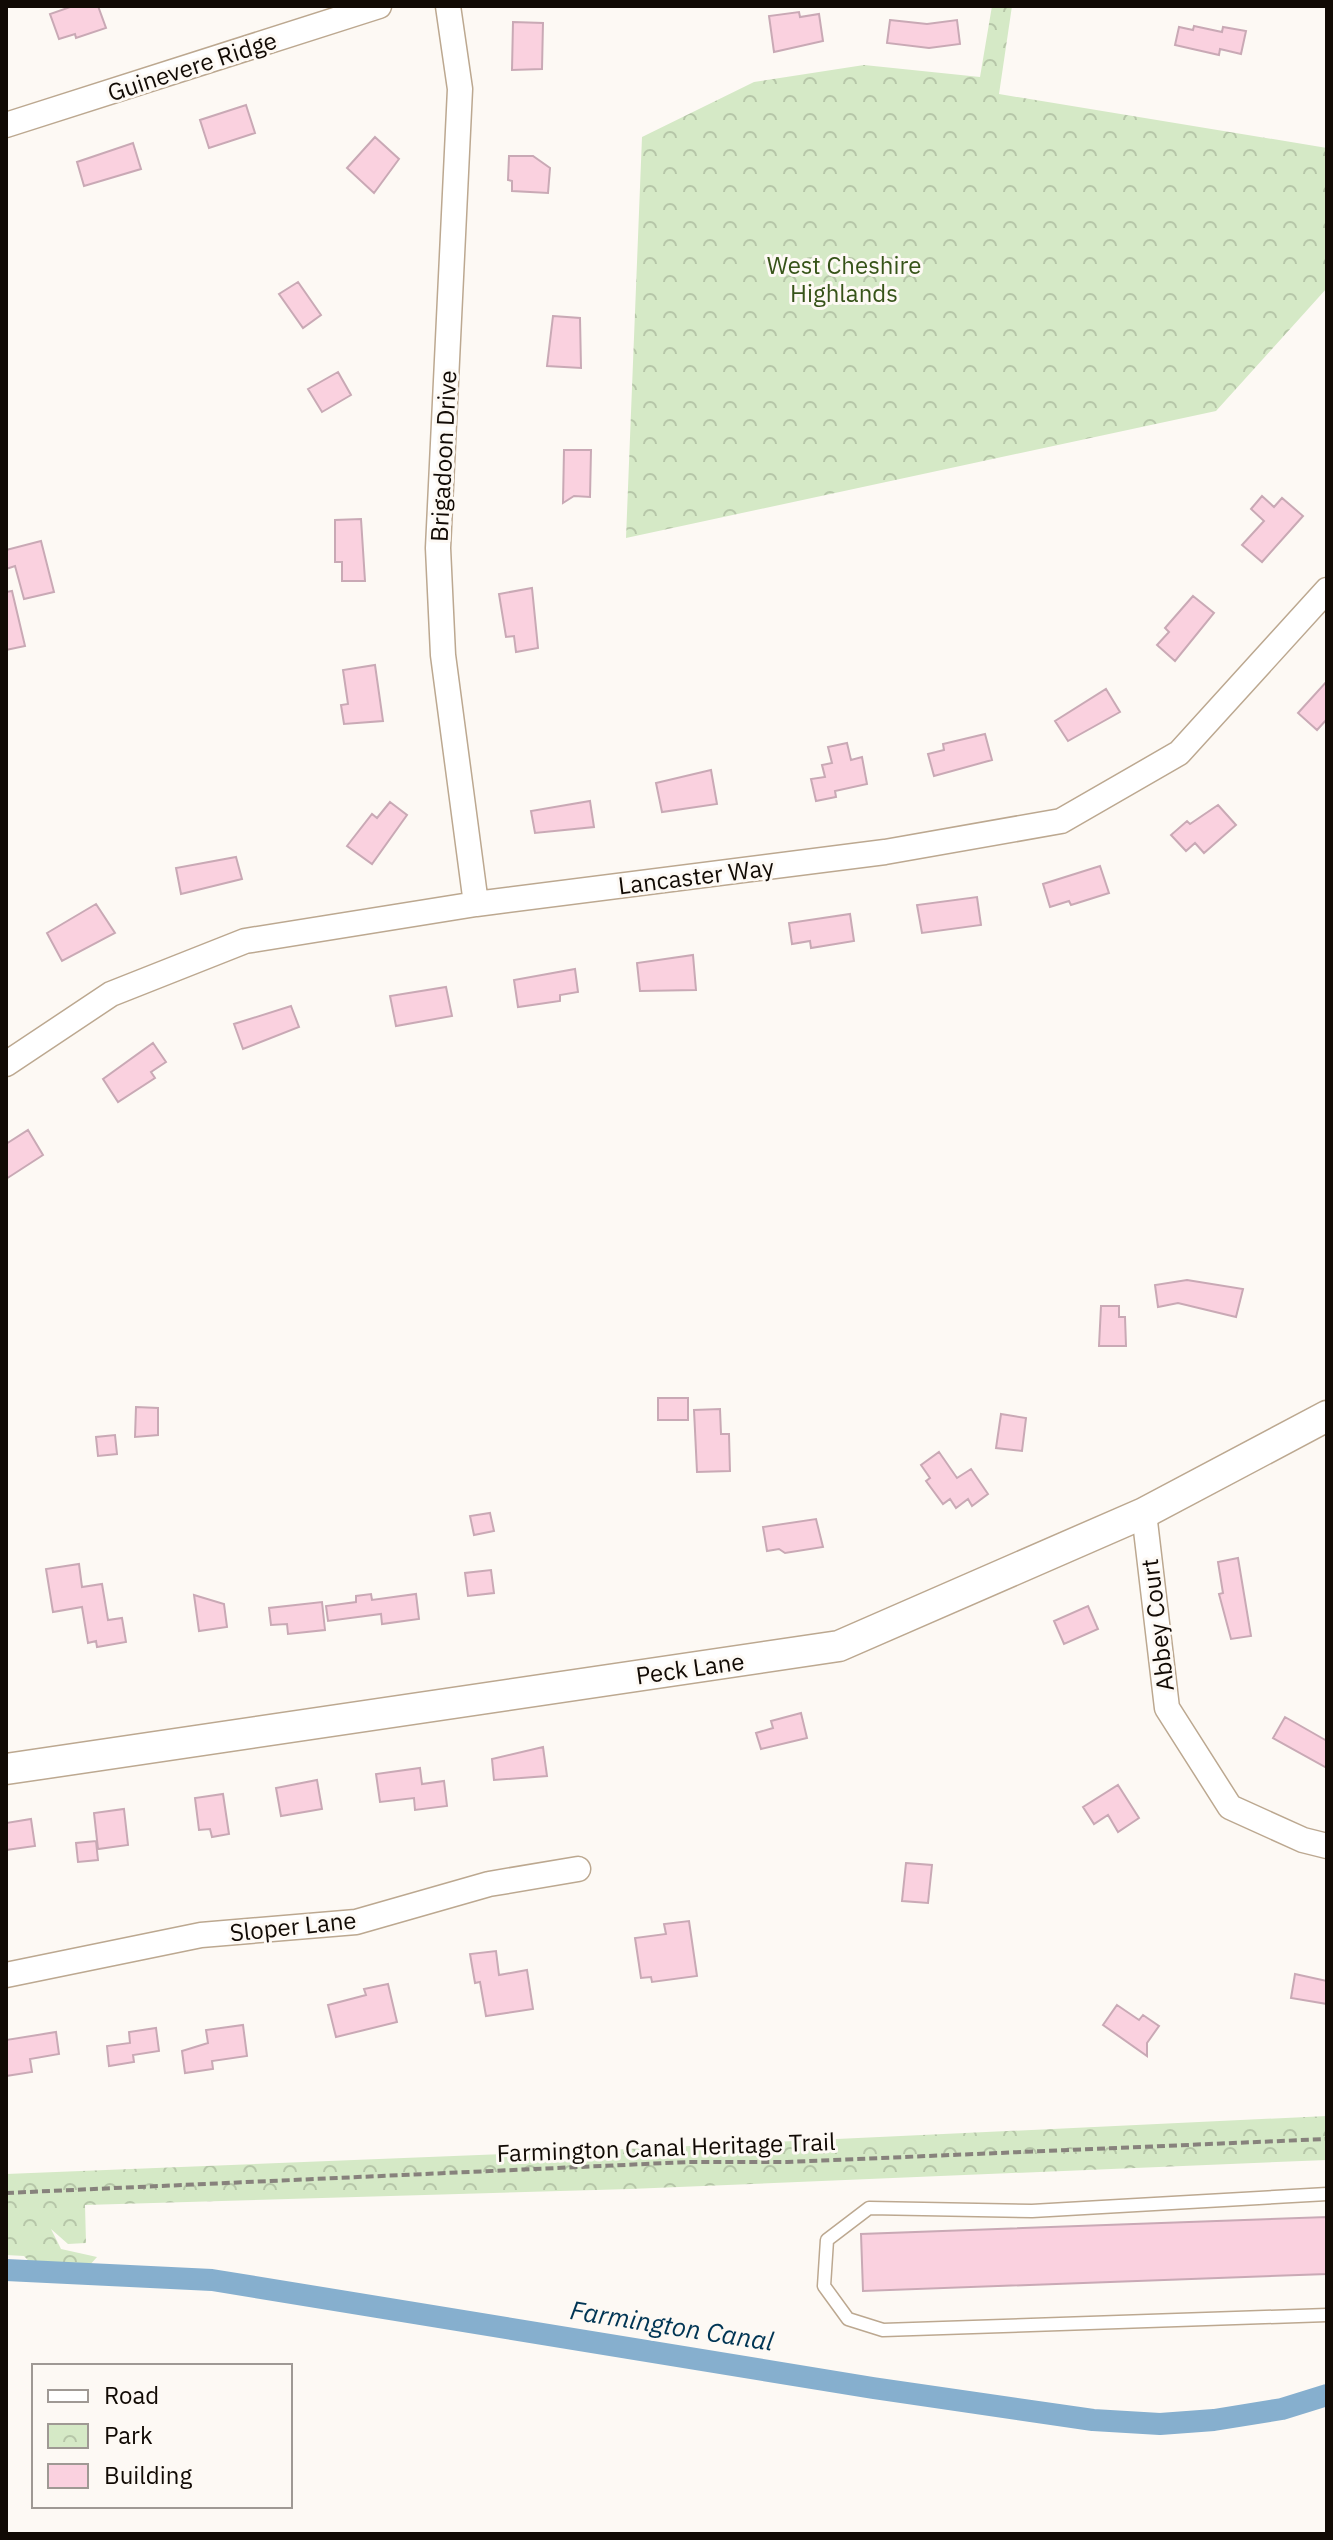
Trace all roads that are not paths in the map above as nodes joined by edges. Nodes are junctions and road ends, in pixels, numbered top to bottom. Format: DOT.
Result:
graph roads {
  1 [pos="379,6"];
  2 [pos="448,6"];
  3 [pos="6,125"];
  4 [pos="1327,590"];
  5 [pos="1319,615"];
  6 [pos="476,904"];
  7 [pos="6,1064"];
  8 [pos="1327,1416"];
  9 [pos="1144,1513"];
  10 [pos="6,1769"];
  11 [pos="1327,1846"];
  12 [pos="578,1869"];
  13 [pos="6,1975"];
  14 [pos="1327,2194"];
  15 [pos="1327,2315"];
  1 -- 3 [label="street, Guinevere Ridge"];
  2 -- 6 [label="street, Brigadoon Drive"];
  4 -- 5 [label="street, Lancaster Way"];
  5 -- 6 [label="street, Lancaster Way"];
  6 -- 7 [label="street, Lancaster Way"];
  8 -- 9 [label="street, Peck Lane"];
  9 -- 10 [label="street, Peck Lane"];
  9 -- 11 [label="street, Abbey Court"];
  12 -- 13 [label="street, Sloper Lane"];
  14 -- 15 [label="lane"];
}
